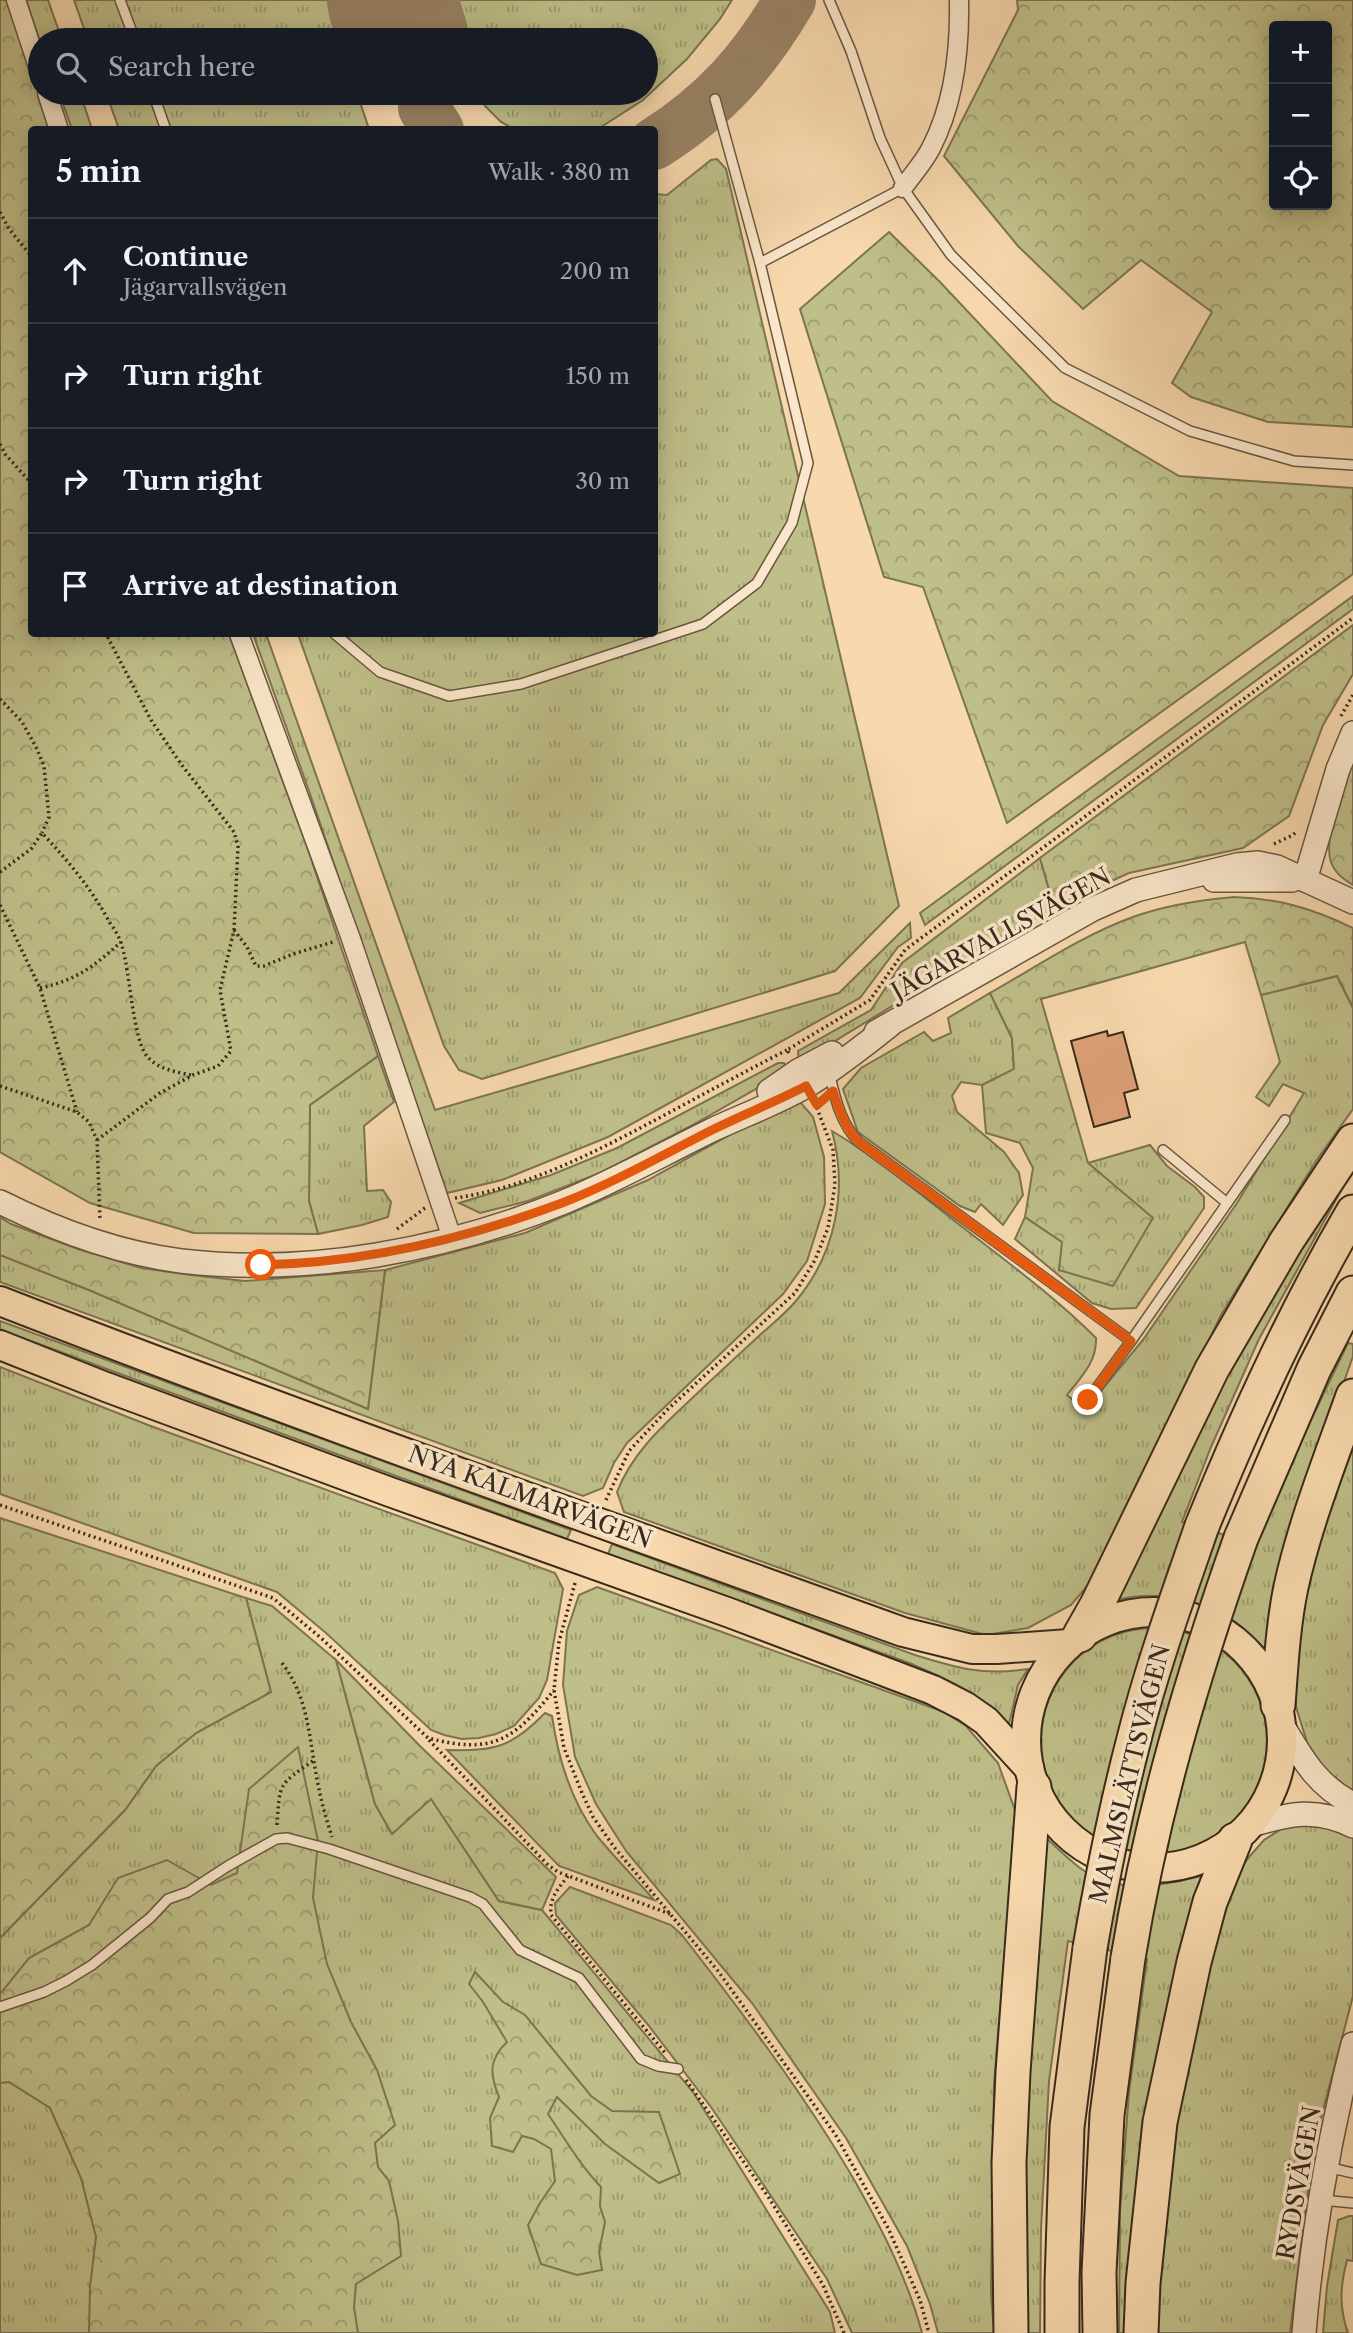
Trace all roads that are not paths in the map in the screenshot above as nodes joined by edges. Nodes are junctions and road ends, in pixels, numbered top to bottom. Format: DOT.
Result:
graph roads {
  1 [pos="16,0"];
  2 [pos="120,0"];
  3 [pos="829,0"];
  4 [pos="959,0"];
  5 [pos="130,28"];
  6 [pos="28,36"];
  7 [pos="715,99"];
  8 [pos="51,105"];
  9 [pos="157,105"];
  10 [pos="59,126"];
  11 [pos="165,126"];
  12 [pos="903,188"];
  13 [pos="760,263"];
  14 [pos="1353,465"];
  15 [pos="240,637"];
  16 [pos="338,637"];
  17 [pos="1347,725"];
  18 [pos="1179,880"];
  19 [pos="1305,880"];
  20 [pos="1353,902"];
  21 [pos="829,1073"];
  22 [pos="1285,1121"];
  23 [pos="1353,1141"];
  24 [pos="1163,1150"];
  25 [pos="0,1202"];
  26 [pos="1227,1203"];
  27 [pos="1353,1212"];
  28 [pos="452,1238"];
  29 [pos="1353,1293"];
  30 [pos="0,1301"];
  31 [pos="1131,1341"];
  32 [pos="0,1345"];
  33 [pos="1353,1396"];
  34 [pos="1088,1400"];
  35 [pos="1075,1639"];
  36 [pos="1279,1714"];
  37 [pos="1031,1777"];
  38 [pos="1353,1804"];
  39 [pos="1353,1826"];
  40 [pos="1243,1832"];
  41 [pos="0,2007"];
  42 [pos="1353,2045"];
  43 [pos="678,2069"];
  44 [pos="1327,2167"];
  45 [pos="1353,2173"];
  46 [pos="1320,2199"];
  47 [pos="1353,2203"];
  48 [pos="1011,2333"];
  49 [pos="1062,2333"];
  50 [pos="1100,2333"];
  51 [pos="1141,2333"];
  52 [pos="1304,2333"];
  1 -- 6 [label="street"];
  2 -- 5 [label="lane"];
  3 -- 12 [label="lane"];
  4 -- 12 [label="street"];
  7 -- 13 [label="lane"];
  8 -- 10 [label="street"];
  9 -- 11 [label="lane"];
  12 -- 13 [label="lane"];
  12 -- 14 [label="lane"];
  13 -- 16 [label="lane"];
  15 -- 28 [label="street"];
  17 -- 19 [label="street"];
  18 -- 19 [label="street, JÄGARVALLSVÄGEN"];
  18 -- 19 [label="street, JÄGARVALLSVÄGEN"];
  18 -- 21 [label="street, JÄGARVALLSVÄGEN"];
  19 -- 20 [label="street, JÄGARVALLSVÄGEN"];
  21 -- 28 [label="street, JÄGARVALLSVÄGEN"];
  21 -- 31 [label="lane"];
  22 -- 26 [label="lane"];
  23 -- 35 [label="highway"];
  24 -- 26 [label="lane"];
  25 -- 28 [label="street, JÄGARVALLSVÄGEN"];
  26 -- 31 [label="lane"];
  27 -- 49 [label="highway, MALMSLÄTTSVÄGEN, bridge"];
  29 -- 50 [label="highway, MALMSLÄTTSVÄGEN, bridge"];
  30 -- 35 [label="main road, NYA KALMARVÄGEN"];
  31 -- 34 [label="lane"];
  32 -- 37 [label="main road, NYA KALMARVÄGEN"];
  33 -- 36 [label="highway"];
  35 -- 36 [label="main road, NYA KALMARVÄGEN"];
  35 -- 37 [label="main road, NYA KALMARVÄGEN"];
  36 -- 38 [label="street"];
  36 -- 40 [label="main road, NYA KALMARVÄGEN"];
  37 -- 40 [label="main road, NYA KALMARVÄGEN"];
  37 -- 48 [label="highway"];
  39 -- 40 [label="street"];
  40 -- 51 [label="highway"];
  41 -- 43 [label="lane"];
  42 -- 44 [label="street, RYDSVÄGEN"];
  44 -- 45 [label="lane"];
  44 -- 46 [label="street, RYDSVÄGEN"];
  46 -- 47 [label="lane"];
  46 -- 52 [label="street, RYDSVÄGEN"];
}
